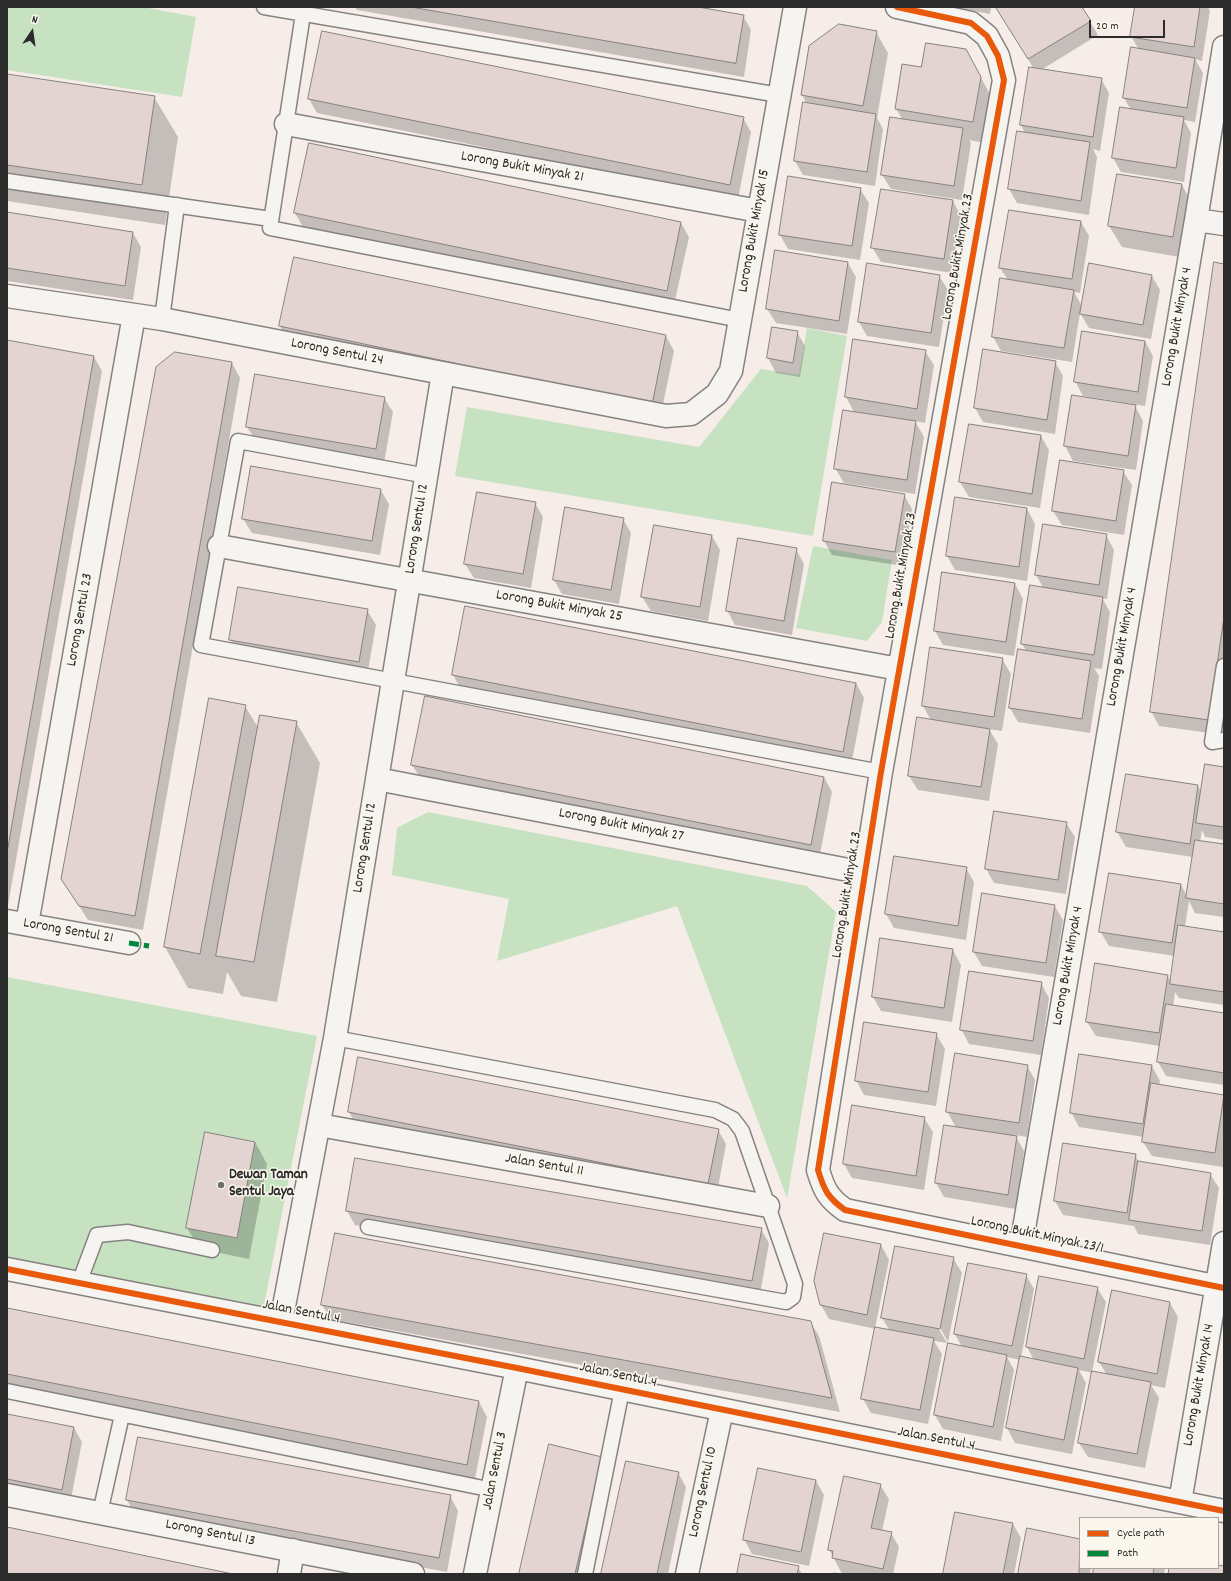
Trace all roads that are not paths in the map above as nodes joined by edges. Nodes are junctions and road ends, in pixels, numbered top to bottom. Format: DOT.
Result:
graph roads {
  1 [pos="264,7"];
  2 [pos="794,7"];
  3 [pos="897,7"];
  4 [pos="303,14"];
  5 [pos="1224,47"];
  6 [pos="779,95"];
  7 [pos="286,124"];
  8 [pos="7,181"];
  9 [pos="177,205"];
  10 [pos="759,211"];
  11 [pos="271,219"];
  12 [pos="1196,220"];
  13 [pos="1224,224"];
  14 [pos="7,296"];
  15 [pos="134,316"];
  16 [pos="162,320"];
  17 [pos="740,320"];
  18 [pos="443,374"];
  19 [pos="666,416"];
  20 [pos="426,476"];
  21 [pos="219,546"];
  22 [pos="409,580"];
  23 [pos="1224,666"];
  24 [pos="899,669"];
  25 [pos="393,681"];
  26 [pos="1224,740"];
  27 [pos="881,772"];
  28 [pos="377,779"];
  29 [pos="864,873"];
  30 [pos="17,922"];
  31 [pos="129,943"];
  32 [pos="335,1038"];
  33 [pos="319,1125"];
  34 [pos="768,1206"];
  35 [pos="845,1210"];
  36 [pos="368,1227"];
  37 [pos="1224,1243"];
  38 [pos="1021,1246"];
  39 [pos="212,1250"];
  40 [pos="7,1269"];
  41 [pos="79,1283"];
  42 [pos="1220,1287"];
  43 [pos="281,1322"];
  44 [pos="517,1368"];
  45 [pos="622,1390"];
  46 [pos="7,1391"];
  47 [pos="722,1410"];
  48 [pos="122,1415"];
  49 [pos="493,1490"];
  50 [pos="7,1494"];
  51 [pos="1180,1502"];
  52 [pos="1224,1511"];
  53 [pos="100,1513"];
  54 [pos="293,1550"];
  55 [pos="377,1571"];
  56 [pos="289,1574"];
  57 [pos="413,1574"];
  58 [pos="475,1574"];
  59 [pos="585,1574"];
  60 [pos="687,1574"];
  1 -- 4 [label="lane"];
  2 -- 6 [label="street, Lorong Bukit Minyak 15"];
  3 -- 24 [label="street, Lorong Bukit Minyak 23"];
  4 -- 6 [label="lane"];
  4 -- 7 [label="lane"];
  5 -- 12 [label="street, Lorong Bukit Minyak 4"];
  6 -- 10 [label="street, Lorong Bukit Minyak 15"];
  7 -- 10 [label="street, Lorong Bukit Minyak 21"];
  7 -- 11 [label="lane"];
  8 -- 9 [label="lane"];
  9 -- 11 [label="lane"];
  9 -- 16 [label="lane"];
  10 -- 17 [label="street, Lorong Bukit Minyak 15"];
  11 -- 17 [label="lane"];
  12 -- 13 [label="street"];
  12 -- 38 [label="street, Lorong Bukit Minyak 4"];
  14 -- 15 [label="street, Lorong Sentul 24"];
  15 -- 16 [label="street, Lorong Sentul 24"];
  15 -- 30 [label="street, Lorong Sentul 23"];
  16 -- 18 [label="street, Lorong Sentul 24"];
  17 -- 19 [label="street, Lorong Bukit Minyak 15"];
  18 -- 19 [label="street, Lorong Sentul 24"];
  18 -- 20 [label="street, Lorong Sentul 12"];
  20 -- 21 [label="lane"];
  20 -- 22 [label="street, Lorong Sentul 12"];
  21 -- 22 [label="street, Lorong Bukit Minyak 25"];
  21 -- 25 [label="lane"];
  22 -- 24 [label="street, Lorong Bukit Minyak 25"];
  22 -- 25 [label="street, Lorong Sentul 12"];
  23 -- 26 [label="lane"];
  24 -- 27 [label="street, Lorong Bukit Minyak 23"];
  25 -- 27 [label="lane"];
  25 -- 28 [label="street, Lorong Sentul 12"];
  27 -- 29 [label="street, Lorong Bukit Minyak 23"];
  28 -- 29 [label="street, Lorong Bukit Minyak 27"];
  28 -- 32 [label="street, Lorong Sentul 12"];
  29 -- 35 [label="street, Lorong Bukit Minyak 23"];
  30 -- 31 [label="street, Lorong Sentul 21"];
  32 -- 33 [label="street, Lorong Sentul 12"];
  32 -- 34 [label="lane"];
  33 -- 34 [label="street, Jalan Sentul 11"];
  33 -- 43 [label="street, Lorong Sentul 12"];
  34 -- 36 [label="lane"];
  35 -- 38 [label="street, Lorong Bukit Minyak 23/1"];
  37 -- 42 [label="street, Lorong Bukit Minyak 14"];
  38 -- 42 [label="street, Lorong Bukit Minyak 23/1"];
  39 -- 41 [label="lane"];
  40 -- 41 [label="street, Jalan Sentul 4"];
  41 -- 43 [label="street, Jalan Sentul 4"];
  42 -- 51 [label="street, Lorong Bukit Minyak 14"];
  43 -- 44 [label="street, Jalan Sentul 4"];
  44 -- 45 [label="street, Jalan Sentul 4"];
  44 -- 49 [label="street, Jalan Sentul 3"];
  45 -- 47 [label="street, Jalan Sentul 4"];
  45 -- 59 [label="lane"];
  46 -- 48 [label="lane"];
  47 -- 51 [label="street, Jalan Sentul 4"];
  47 -- 60 [label="street, Lorong Sentul 10"];
  48 -- 49 [label="lane"];
  48 -- 53 [label="lane"];
  49 -- 58 [label="street, Jalan Sentul 3"];
  50 -- 53 [label="street, Lorong Sentul 13"];
  51 -- 52 [label="street, Jalan Sentul 4"];
  53 -- 54 [label="street, Lorong Sentul 13"];
  54 -- 55 [label="street, Lorong Sentul 13"];
  54 -- 56 [label="street"];
  55 -- 57 [label="street, Lorong Sentul 13"];
}
